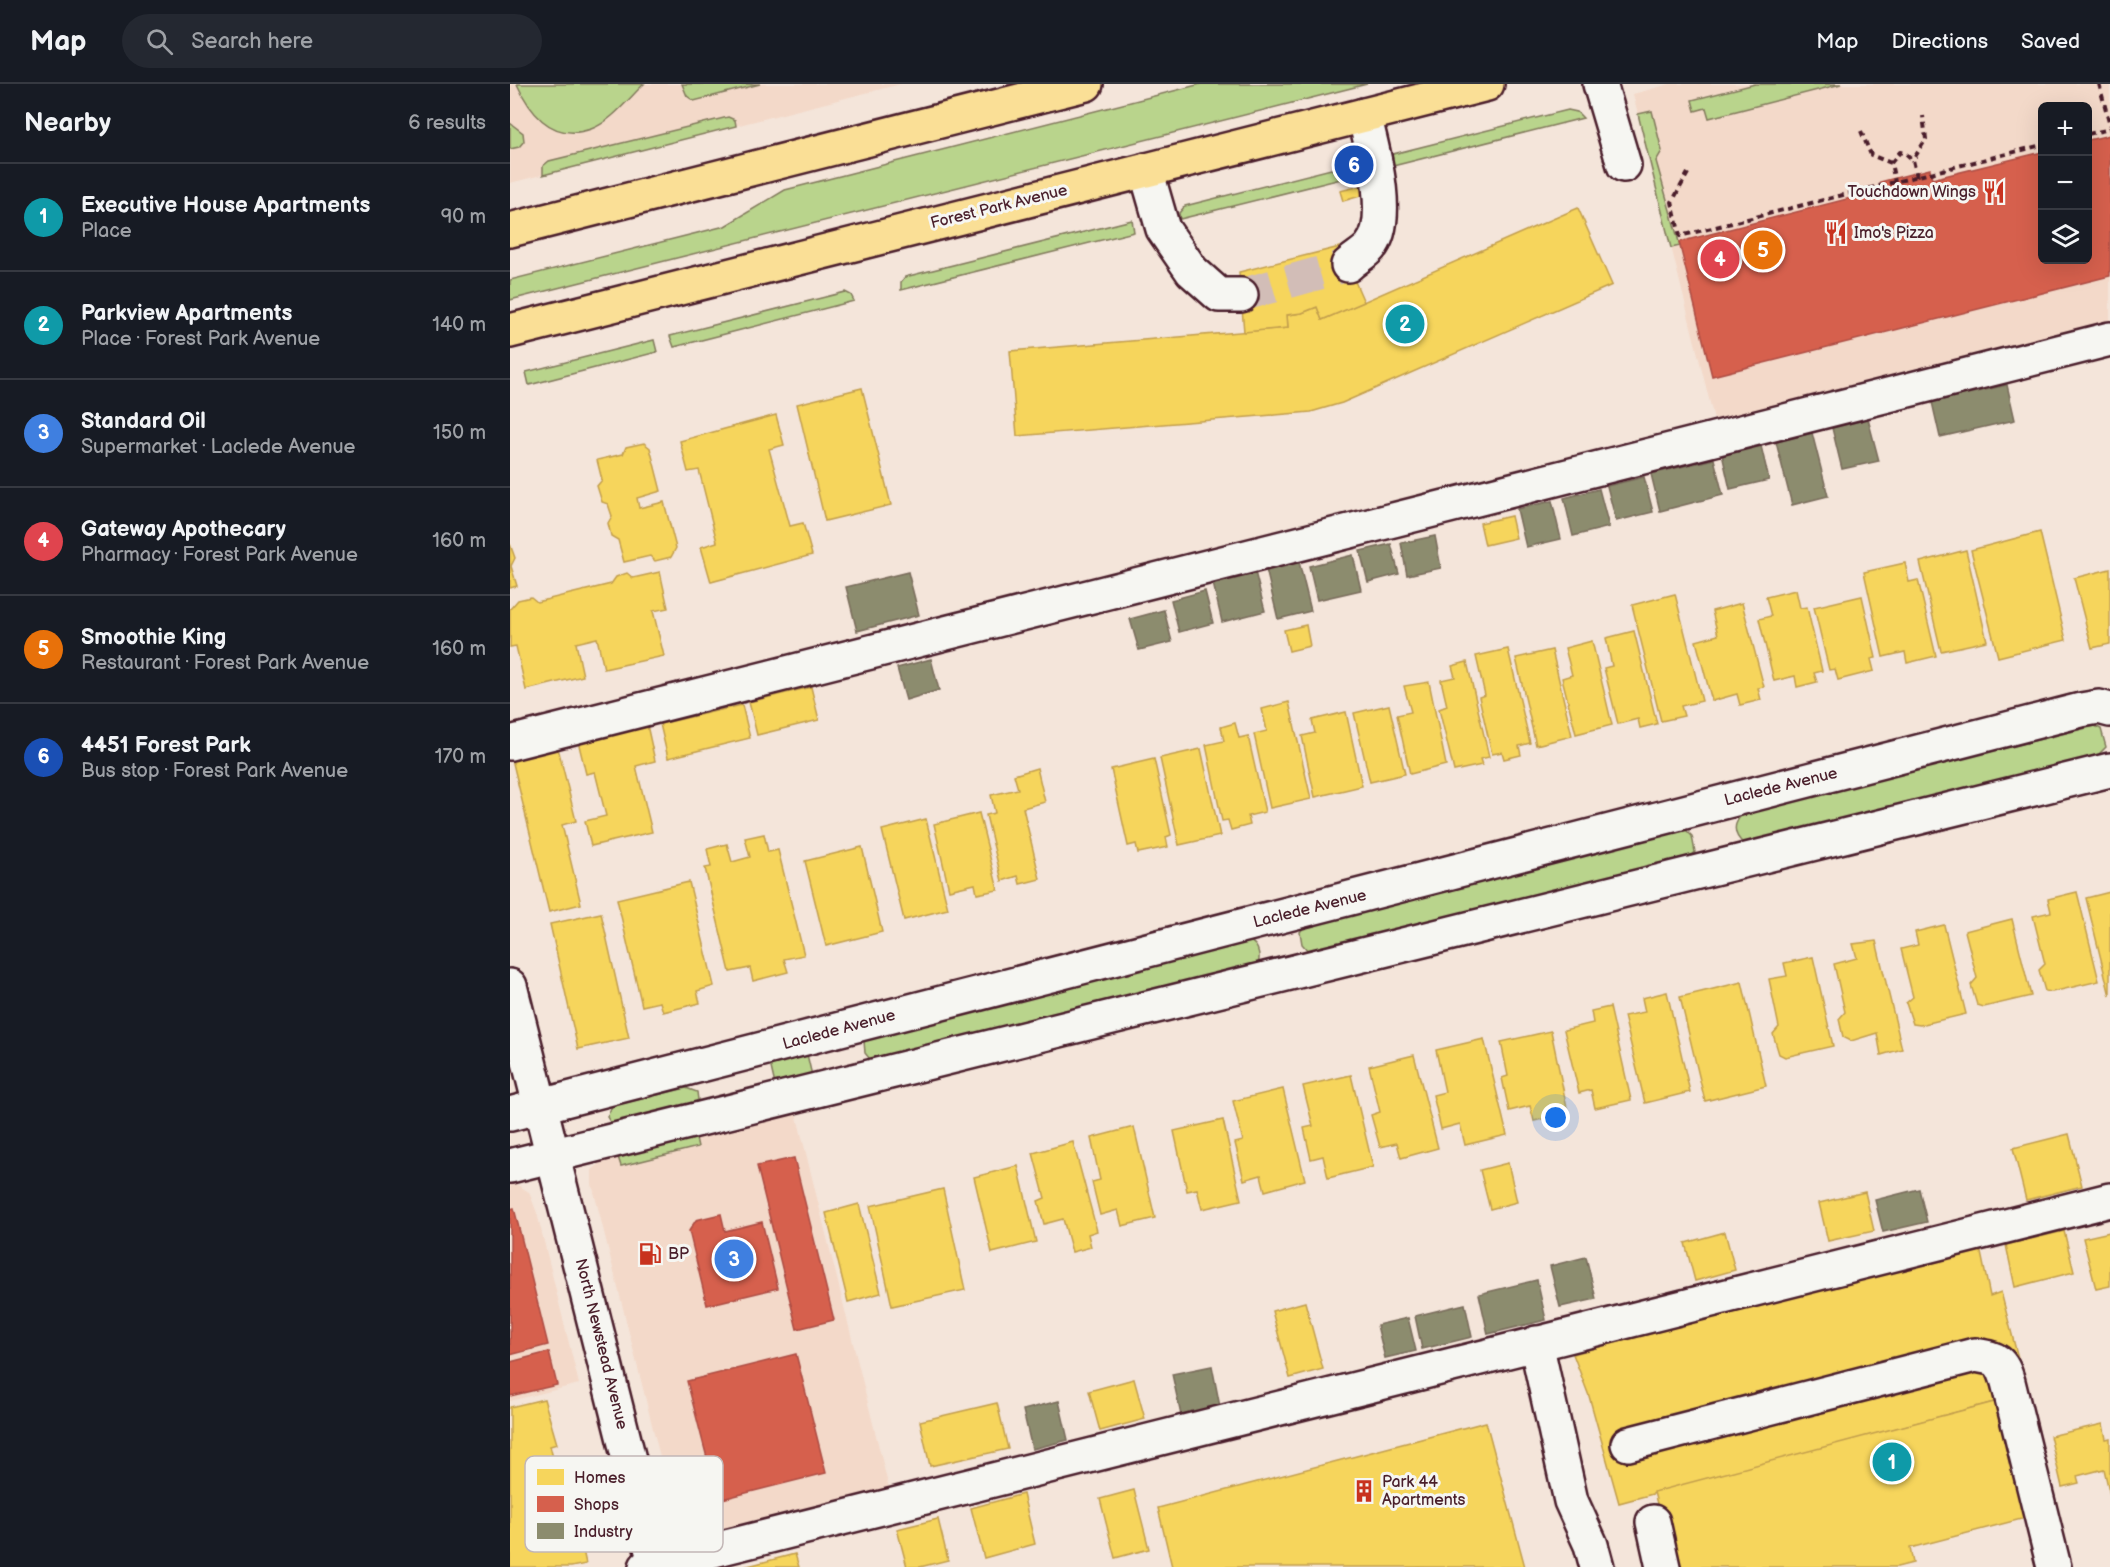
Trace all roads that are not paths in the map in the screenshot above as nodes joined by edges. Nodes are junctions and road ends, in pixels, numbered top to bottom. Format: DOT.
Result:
graph roads {
  1 [pos="1086,84"];
  2 [pos="1487,84"];
  3 [pos="1600,84"];
  4 [pos="1364,115"];
  5 [pos="1624,165"];
  6 [pos="1146,170"];
  7 [pos="510,230"];
  8 [pos="1348,265"];
  9 [pos="1241,296"];
  10 [pos="510,331"];
  11 [pos="2110,339"];
  12 [pos="2110,710"];
  13 [pos="510,743"];
  14 [pos="2110,770"];
  15 [pos="510,986"];
  16 [pos="542,1106"];
  17 [pos="510,1114"];
  18 [pos="554,1156"];
  19 [pos="510,1166"];
  20 [pos="2110,1200"];
  21 [pos="1536,1343"];
  22 [pos="1628,1444"];
  23 [pos="626,1456"];
  24 [pos="1653,1522"];
  25 [pos="723,1548"];
  26 [pos="707,1552"];
  27 [pos="652,1566"];
  28 [pos="1597,1567"];
  29 [pos="1663,1567"];
  30 [pos="2054,1567"];
  1 -- 7 [label="main road"];
  2 -- 4 [label="main road, Forest Park Avenue"];
  3 -- 5 [label="street"];
  4 -- 6 [label="main road, Forest Park Avenue"];
  4 -- 8 [label="street"];
  6 -- 9 [label="street"];
  6 -- 10 [label="main road, Forest Park Avenue"];
  11 -- 13 [label="street"];
  12 -- 16 [label="street, Laclede Avenue"];
  14 -- 18 [label="street"];
  15 -- 16 [label="street, North Newstead Avenue"];
  16 -- 17 [label="street, Laclede Avenue"];
  16 -- 18 [label="street, North Newstead Avenue"];
  18 -- 19 [label="street"];
  18 -- 23 [label="street, North Newstead Avenue"];
  20 -- 21 [label="street"];
  21 -- 25 [label="street"];
  21 -- 28 [label="street"];
  22 -- 30 [label="street"];
  24 -- 29 [label="street"];
  26 -- 27 [label="street"];
}
